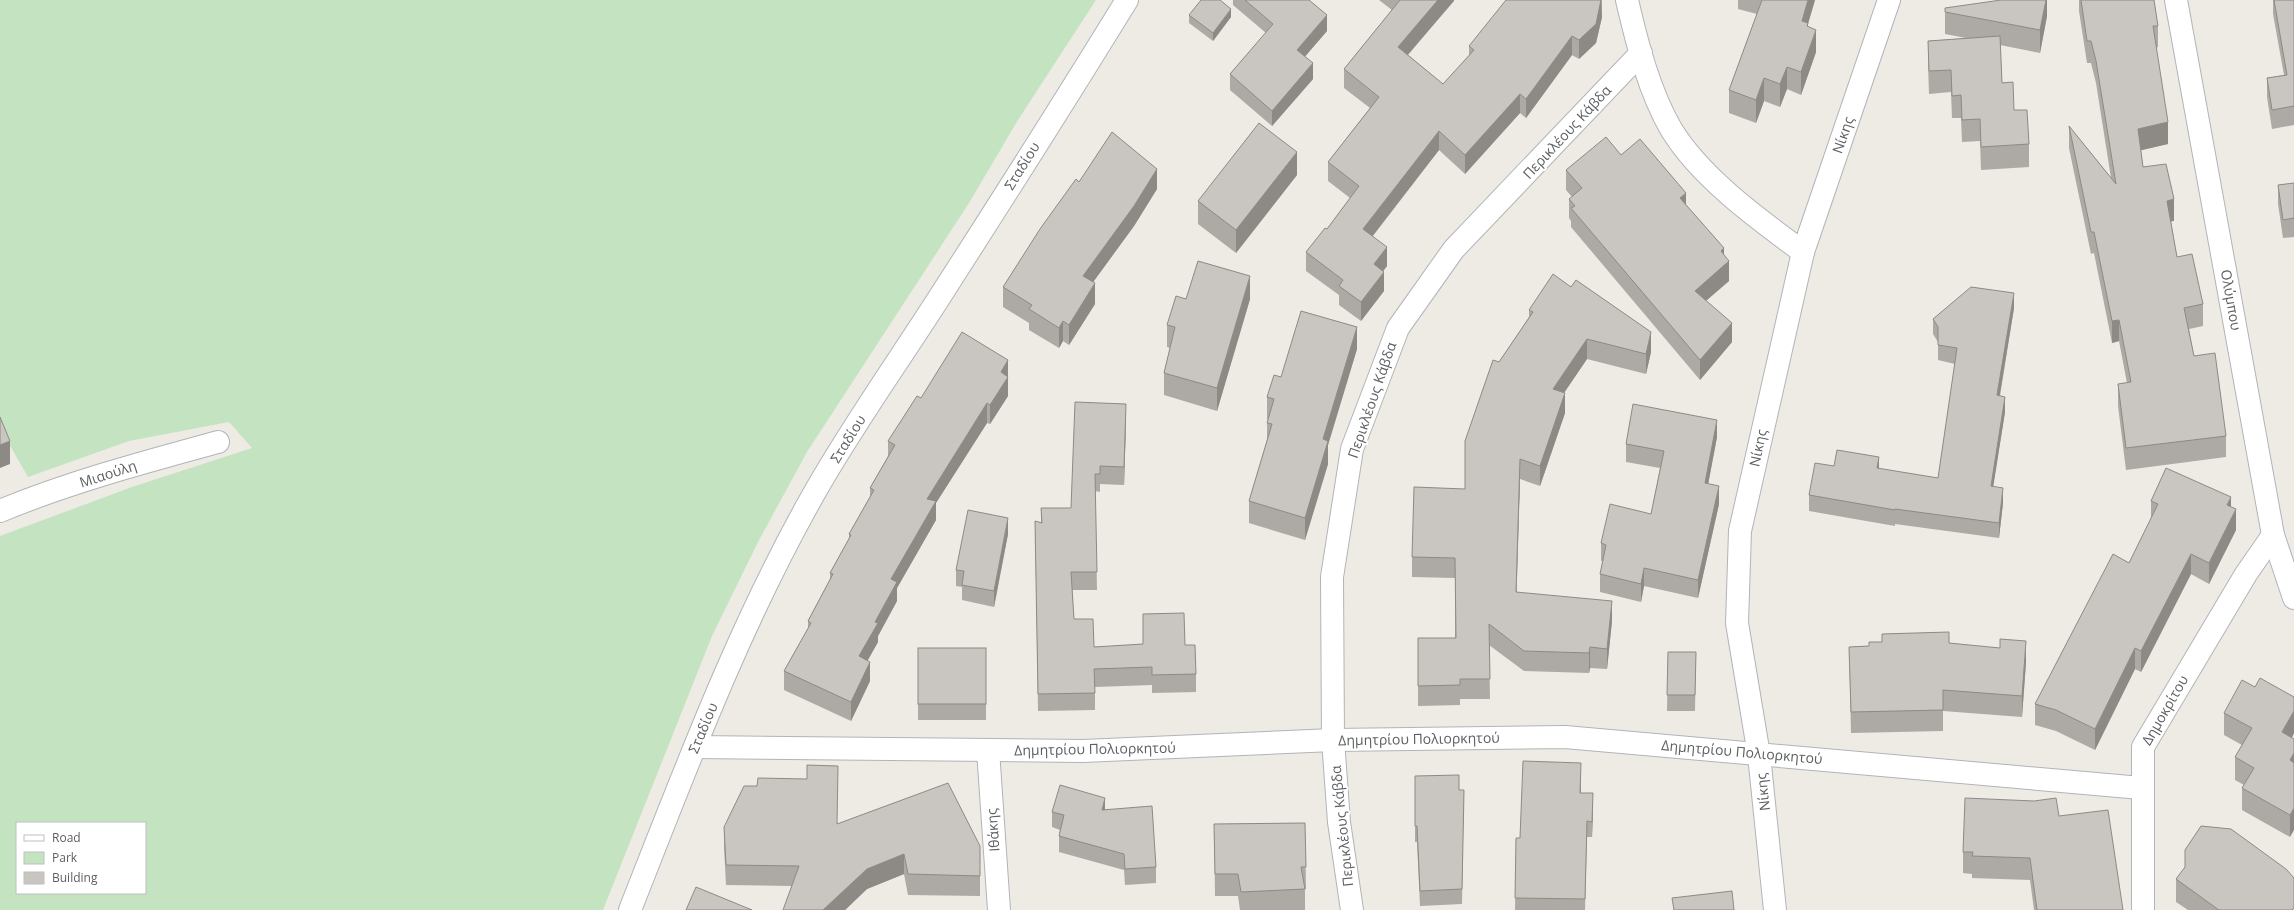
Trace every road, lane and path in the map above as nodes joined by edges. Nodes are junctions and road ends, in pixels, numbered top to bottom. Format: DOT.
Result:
graph roads {
  1 [pos="1127,0"];
  2 [pos="1627,0"];
  3 [pos="1889,0"];
  4 [pos="2176,0"];
  5 [pos="1641,53"];
  6 [pos="1803,252"];
  7 [pos="218,442"];
  8 [pos="0,511"];
  9 [pos="2273,535"];
  10 [pos="2294,598"];
  11 [pos="1333,740"];
  12 [pos="695,747"];
  13 [pos="988,750"];
  14 [pos="1759,755"];
  15 [pos="2141,788"];
  16 [pos="630,910"];
  17 [pos="998,910"];
  18 [pos="1352,910"];
  19 [pos="1775,910"];
  20 [pos="2143,910"];
  1 -- 12 [label="street, Σταδίου"];
  2 -- 5 [label="street"];
  3 -- 6 [label="street, Νίκης"];
  4 -- 9 [label="street, Ολύμπου"];
  5 -- 6 [label="street"];
  5 -- 11 [label="street, Περικλέους Κάβδα"];
  6 -- 14 [label="street, Νίκης"];
  7 -- 8 [label="street, Μιαούλη"];
  9 -- 10 [label="street, Ολύμπου"];
  9 -- 15 [label="street, Δημοκρίτου"];
  11 -- 13 [label="street, Δημητρίου Πολιορκητού"];
  11 -- 14 [label="street, Δημητρίου Πολιορκητού"];
  11 -- 18 [label="street, Περικλέους Κάβδα"];
  12 -- 13 [label="street, Δημητρίου Πολιορκητού"];
  12 -- 16 [label="street, Σταδίου"];
  13 -- 17 [label="street, Ιθάκης"];
  14 -- 15 [label="street, Δημητρίου Πολιορκητού"];
  14 -- 19 [label="street, Νίκης"];
  15 -- 20 [label="street, Δημοκρίτου"];
}
